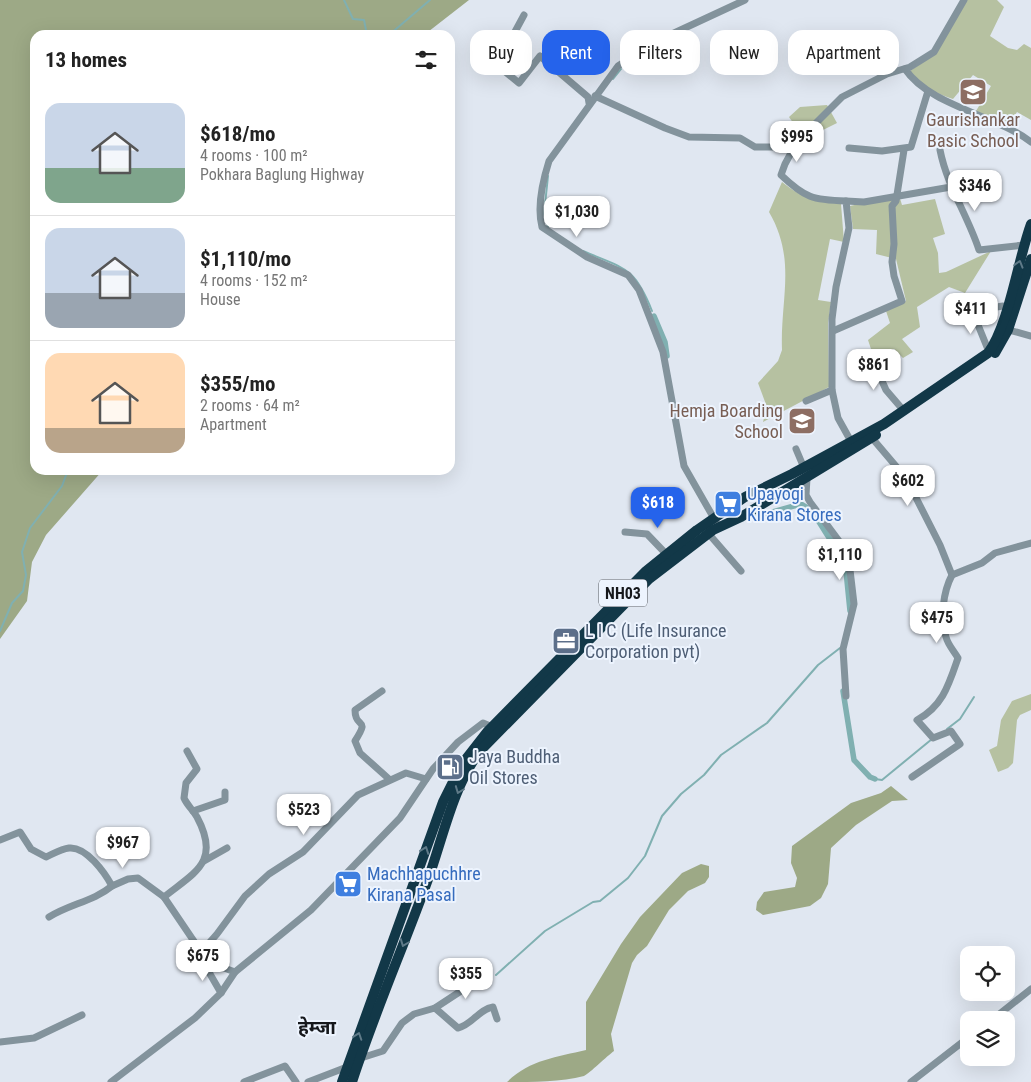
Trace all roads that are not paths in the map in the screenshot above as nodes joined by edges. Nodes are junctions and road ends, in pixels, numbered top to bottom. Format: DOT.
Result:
graph roads {
  1 [pos="745,0"];
  2 [pos="964,0"];
  3 [pos="524,15"];
  4 [pos="516,30"];
  5 [pos="532,66"];
  6 [pos="905,69"];
  7 [pos="509,75"];
  8 [pos="525,75"];
  9 [pos="928,91"];
  10 [pos="596,96"];
  11 [pos="589,103"];
  12 [pos="798,142"];
  13 [pos="1031,142"];
  14 [pos="849,148"];
  15 [pos="904,150"];
  16 [pos="940,150"];
  17 [pos="951,187"];
  18 [pos="897,196"];
  19 [pos="846,201"];
  20 [pos="1031,224"];
  21 [pos="1024,245"];
  22 [pos="1031,259"];
  23 [pos="972,310"];
  24 [pos="1010,310"];
  25 [pos="952,314"];
  26 [pos="1004,328"];
  27 [pos="833,331"];
  28 [pos="1031,336"];
  29 [pos="989,352"];
  30 [pos="870,354"];
  31 [pos="832,390"];
  32 [pos="806,401"];
  33 [pos="904,411"];
  34 [pos="872,438"];
  35 [pos="853,446"];
  36 [pos="796,449"];
  37 [pos="805,473"];
  38 [pos="716,522"];
  39 [pos="625,532"];
  40 [pos="708,533"];
  41 [pos="1031,543"];
  42 [pos="669,557"];
  43 [pos="740,571"];
  44 [pos="952,575"];
  45 [pos="382,691"];
  46 [pos="846,696"];
  47 [pos="496,729"];
  48 [pos="187,751"];
  49 [pos="912,777"];
  50 [pos="426,779"];
  51 [pos="389,780"];
  52 [pos="225,792"];
  53 [pos="193,811"];
  54 [pos="0,840"];
  55 [pos="227,848"];
  56 [pos="204,861"];
  57 [pos="112,886"];
  58 [pos="164,897"];
  59 [pos="49,917"];
  60 [pos="202,950"];
  61 [pos="208,962"];
  62 [pos="235,972"];
  63 [pos="488,977"];
  64 [pos="1031,989"];
  65 [pos="221,993"];
  66 [pos="435,1008"];
  67 [pos="1003,1011"];
  68 [pos="82,1015"];
  69 [pos="497,1019"];
  70 [pos="0,1042"];
  71 [pos="960,1045"];
  72 [pos="361,1058"];
  73 [pos="347,1067"];
  74 [pos="111,1082"];
  75 [pos="244,1082"];
  76 [pos="296,1082"];
  77 [pos="308,1082"];
  78 [pos="342,1082"];
  79 [pos="352,1082"];
  80 [pos="911,1082"];
  1 -- 10 [label="street"];
  2 -- 6 [label="street"];
  3 -- 4 [label="street"];
  5 -- 11 [label="street"];
  6 -- 9 [label="street"];
  6 -- 12 [label="street"];
  7 -- 8 [label="street"];
  9 -- 13 [label="street"];
  9 -- 15 [label="street"];
  10 -- 11 [label="street"];
  10 -- 12 [label="street"];
  11 -- 38 [label="street"];
  12 -- 19 [label="street"];
  14 -- 15 [label="street"];
  15 -- 18 [label="street"];
  16 -- 17 [label="street"];
  17 -- 18 [label="street"];
  17 -- 21 [label="street"];
  18 -- 19 [label="street"];
  18 -- 27 [label="street"];
  19 -- 27 [label="street"];
  20 -- 21 [label="highway, NH03"];
  24 -- 21 [label="highway, NH03, one-way"];
  22 -- 24 [label="highway"];
  23 -- 24 [label="street"];
  23 -- 25 [label="street"];
  23 -- 29 [label="street"];
  24 -- 26 [label="highway, NH03"];
  26 -- 28 [label="street"];
  26 -- 29 [label="highway, NH03"];
  26 -- 34 [label="highway"];
  27 -- 31 [label="street"];
  29 -- 33 [label="highway, NH03"];
  30 -- 33 [label="street"];
  31 -- 32 [label="street"];
  31 -- 35 [label="street"];
  33 -- 35 [label="highway, NH03"];
  34 -- 35 [label="highway"];
  34 -- 44 [label="street"];
  35 -- 37 [label="highway, NH03"];
  36 -- 37 [label="street"];
  37 -- 38 [label="highway, NH03"];
  37 -- 38 [label="highway"];
  37 -- 46 [label="street"];
  38 -- 40 [label="highway"];
  38 -- 42 [label="highway, NH03"];
  39 -- 42 [label="street"];
  40 -- 42 [label="highway"];
  40 -- 43 [label="street"];
  41 -- 44 [label="street"];
  42 -- 47 [label="highway, NH03"];
  44 -- 49 [label="street"];
  45 -- 51 [label="street"];
  47 -- 50 [label="street"];
  47 -- 72 [label="highway, one-way"];
  73 -- 47 [label="highway, NH03, one-way"];
  48 -- 53 [label="street"];
  50 -- 51 [label="street"];
  50 -- 62 [label="street"];
  51 -- 60 [label="street"];
  52 -- 53 [label="street"];
  53 -- 56 [label="street"];
  54 -- 57 [label="street"];
  55 -- 56 [label="street"];
  56 -- 58 [label="street"];
  57 -- 58 [label="street"];
  57 -- 59 [label="street"];
  58 -- 60 [label="street"];
  60 -- 61 [label="street"];
  61 -- 62 [label="street"];
  61 -- 65 [label="street"];
  62 -- 65 [label="street"];
  63 -- 66 [label="street"];
  64 -- 67 [label="street"];
  65 -- 74 [label="street"];
  66 -- 69 [label="street"];
  66 -- 72 [label="street"];
  68 -- 70 [label="street"];
  71 -- 80 [label="street"];
  72 -- 79 [label="highway"];
  73 -- 77 [label="street"];
  73 -- 78 [label="highway, NH03"];
  75 -- 76 [label="street"];
}
